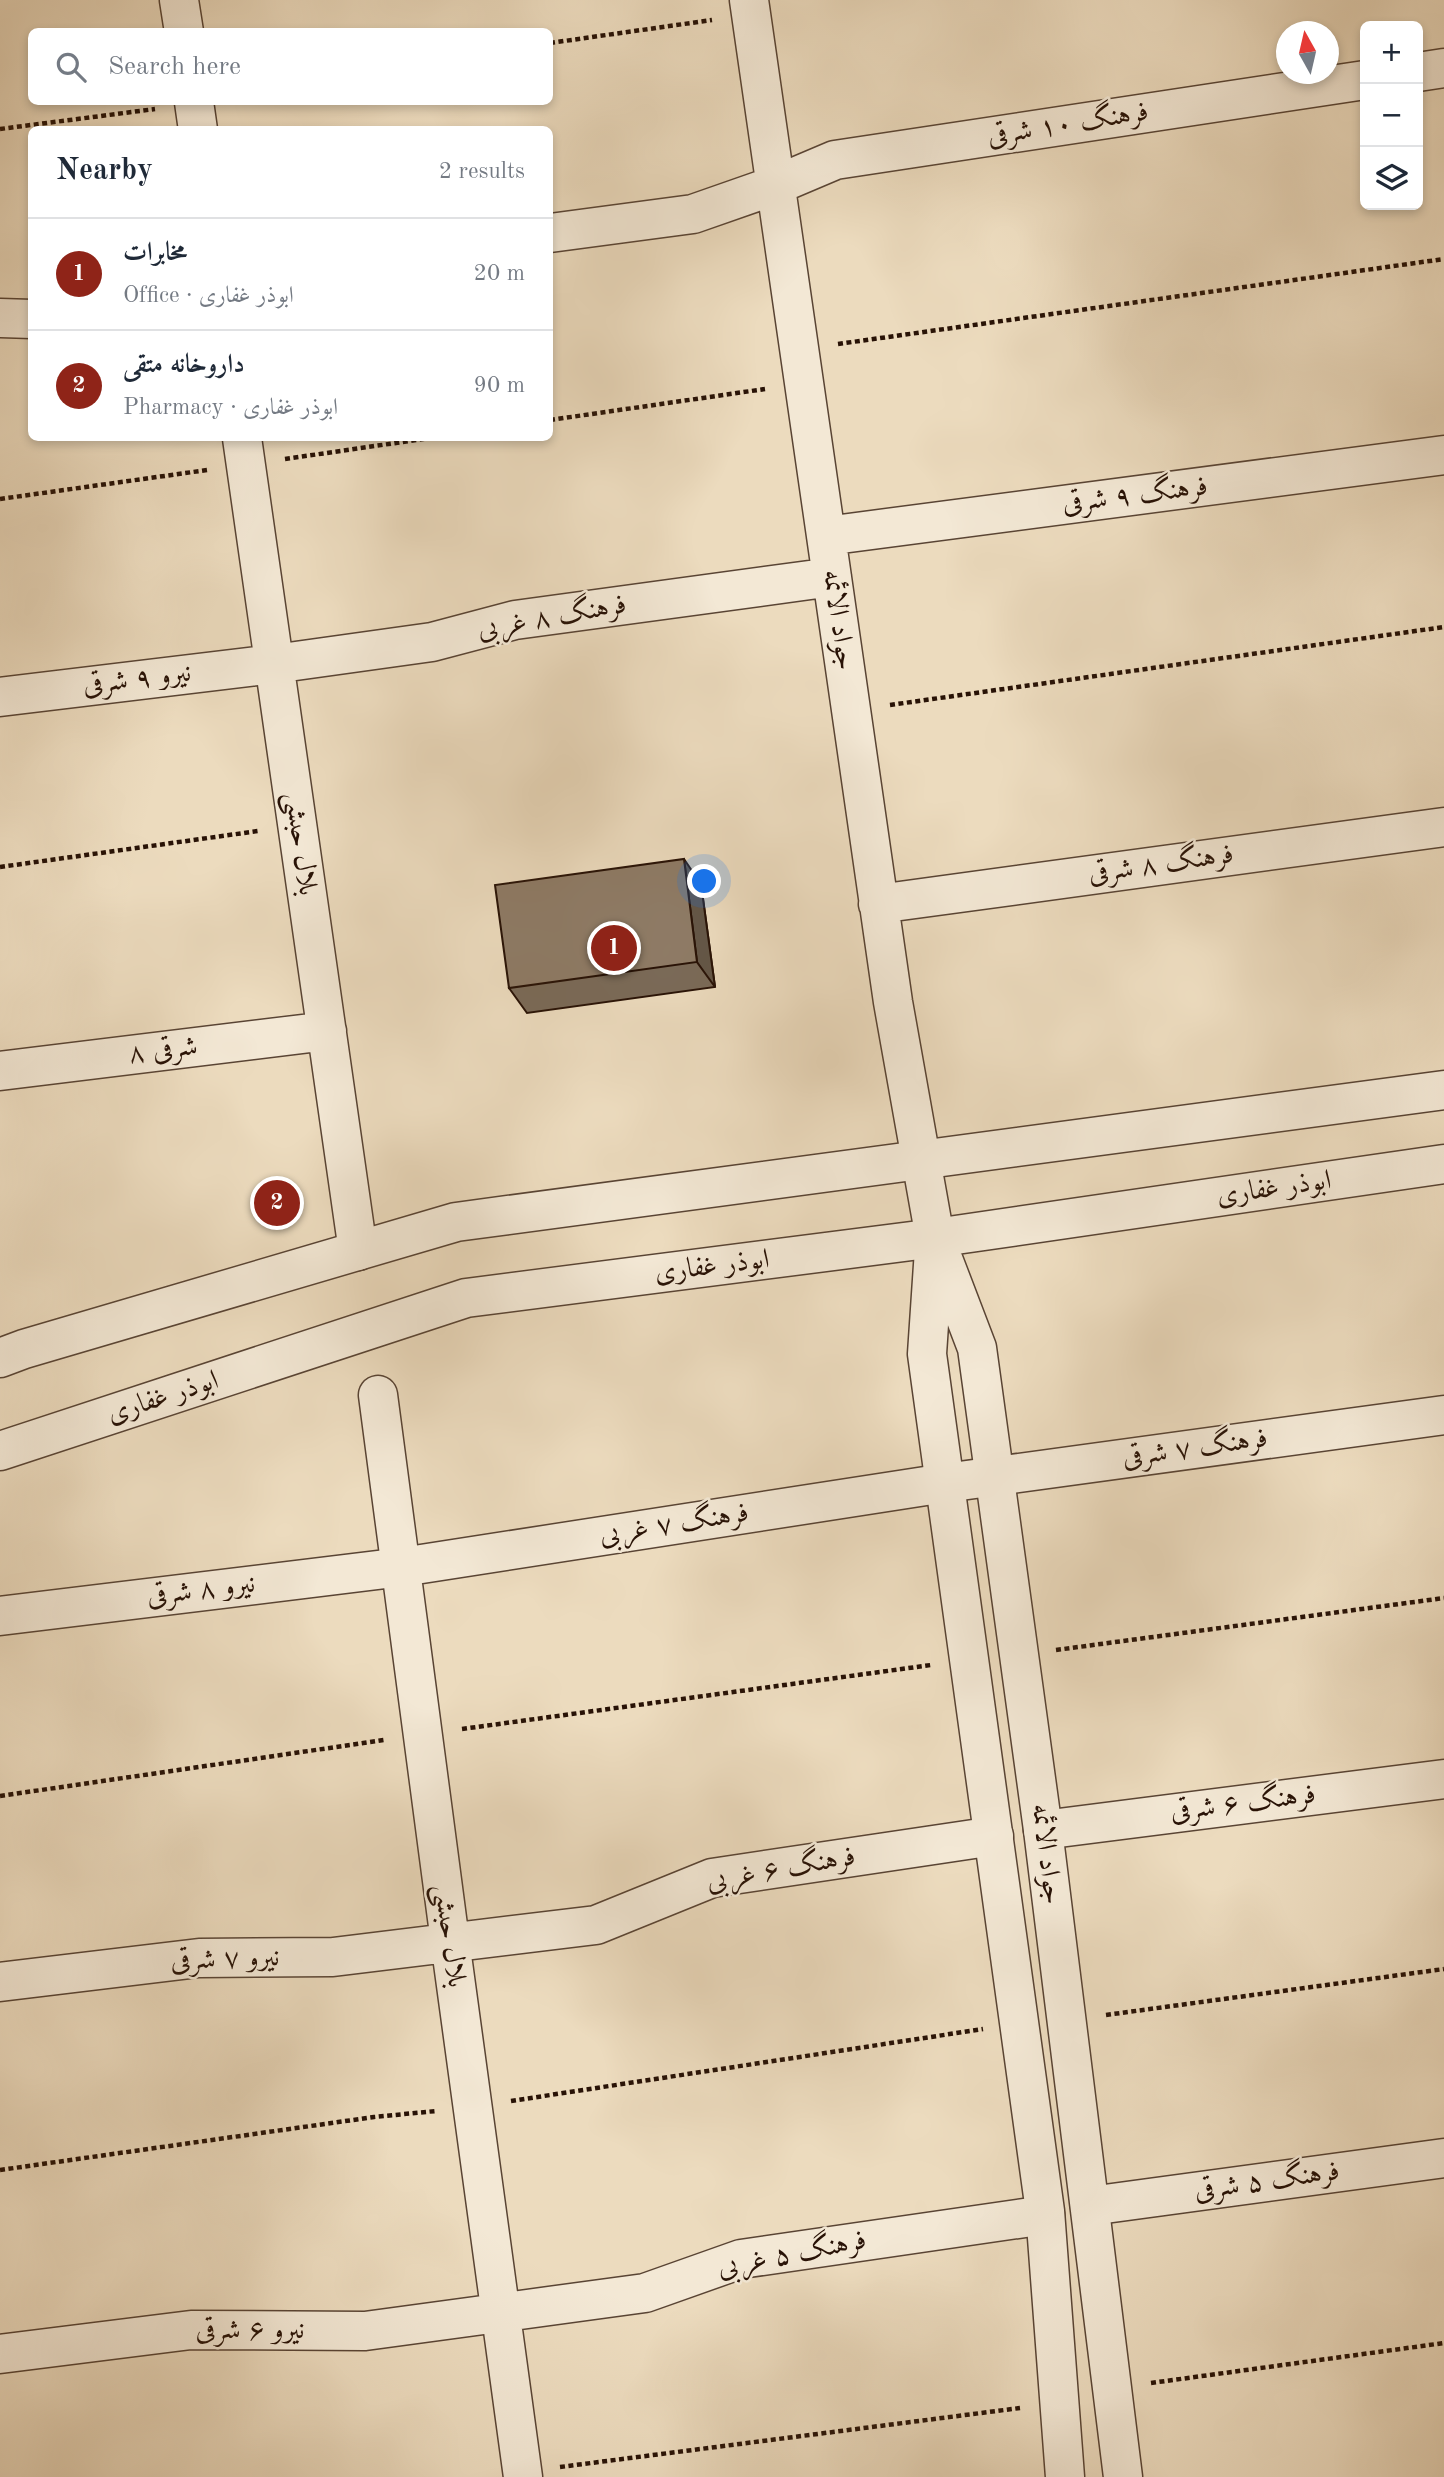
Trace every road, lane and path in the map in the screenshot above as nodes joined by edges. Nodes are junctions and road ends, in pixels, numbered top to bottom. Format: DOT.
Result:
graph roads {
  1 [pos="179,0"];
  2 [pos="751,7"];
  3 [pos="183,28"];
  4 [pos="553,42"];
  5 [pos="1444,68"];
  6 [pos="1423,71"];
  7 [pos="1360,81"];
  8 [pos="179,105"];
  9 [pos="195,126"];
  10 [pos="0,129"];
  11 [pos="776,185"];
  12 [pos="553,233"];
  13 [pos="1444,260"];
  14 [pos="0,318"];
  15 [pos="28,319"];
  16 [pos="802,366"];
  17 [pos="553,419"];
  18 [pos="242,441"];
  19 [pos="1444,455"];
  20 [pos="826,536"];
  21 [pos="832,577"];
  22 [pos="1444,627"];
  23 [pos="274,664"];
  24 [pos="0,697"];
  25 [pos="851,711"];
  26 [pos="297,825"];
  27 [pos="1444,827"];
  28 [pos="0,867"];
  29 [pos="878,904"];
  30 [pos="327,1031"];
  31 [pos="0,1070"];
  32 [pos="1444,1090"];
  33 [pos="921,1158"];
  34 [pos="1444,1164"];
  35 [pos="935,1238"];
  36 [pos="358,1251"];
  37 [pos="0,1358"];
  38 [pos="378,1395"];
  39 [pos="1444,1415"];
  40 [pos="0,1451"];
  41 [pos="995,1476"];
  42 [pos="945,1483"];
  43 [pos="402,1567"];
  44 [pos="1444,1598"];
  45 [pos="0,1616"];
  46 [pos="1019,1655"];
  47 [pos="970,1660"];
  48 [pos="423,1734"];
  49 [pos="1444,1779"];
  50 [pos="0,1796"];
  51 [pos="1043,1830"];
  52 [pos="994,1836"];
  53 [pos="450,1941"];
  54 [pos="1444,1969"];
  55 [pos="0,1982"];
  56 [pos="1067,2021"];
  57 [pos="1444,2158"];
  58 [pos="1090,2206"];
  59 [pos="1045,2215"];
  60 [pos="501,2311"];
  61 [pos="1444,2343"];
  62 [pos="0,2354"];
  63 [pos="1112,2388"];
  64 [pos="1059,2403"];
  65 [pos="523,2474"];
  66 [pos="1065,2477"];
  67 [pos="1123,2477"];
  1 -- 3 [label="street"];
  2 -- 4 [label="path"];
  2 -- 11 [label="street, جواد الائمه"];
  5 -- 6 [label="street"];
  7 -- 11 [label="street, فرهنگ ۱۰ شرقی"];
  8 -- 9 [label="street"];
  8 -- 10 [label="path"];
  11 -- 12 [label="street, فرهنگ ۱۰ شرقی"];
  11 -- 16 [label="street, جواد الائمه"];
  13 -- 16 [label="path"];
  14 -- 15 [label="street"];
  16 -- 17 [label="path"];
  16 -- 20 [label="street, جواد الائمه"];
  18 -- 23 [label="street, بلال حبشی"];
  19 -- 20 [label="street, فرهنگ ۹ شرقی"];
  20 -- 21 [label="street, جواد الائمه"];
  21 -- 23 [label="street, فرهنگ ۸ غربی"];
  21 -- 25 [label="street, جواد الائمه"];
  22 -- 25 [label="path"];
  23 -- 24 [label="street, نیرو ۹ شرقی"];
  23 -- 26 [label="street, بلال حبشی"];
  25 -- 29 [label="street, جواد الائمه"];
  26 -- 28 [label="path"];
  26 -- 30 [label="street, بلال حبشی"];
  27 -- 29 [label="street, فرهنگ ۸ شرقی"];
  29 -- 33 [label="street, جواد الائمه"];
  30 -- 31 [label="street, ۸ شرقی"];
  30 -- 36 [label="street, بلال حبشی"];
  32 -- 33 [label="street"];
  33 -- 35 [label="street, جواد الائمه"];
  33 -- 36 [label="street"];
  34 -- 35 [label="street, ابوذر غفاری"];
  35 -- 40 [label="street, ابوذر غفاری"];
  35 -- 41 [label="street, جواد الائمه"];
  35 -- 42 [label="street, جواد الائمه"];
  36 -- 37 [label="street"];
  38 -- 43 [label="street, بلال حبشی"];
  39 -- 41 [label="street, فرهنگ ۷ شرقی"];
  41 -- 42 [label="street, فرهنگ ۷ شرقی"];
  41 -- 46 [label="street, جواد الائمه"];
  42 -- 43 [label="street, فرهنگ ۷ غربی"];
  42 -- 47 [label="street, جواد الائمه"];
  43 -- 45 [label="street, نیرو ۸ شرقی"];
  43 -- 48 [label="street, بلال حبشی"];
  44 -- 46 [label="path"];
  46 -- 51 [label="street, جواد الائمه"];
  47 -- 48 [label="path"];
  47 -- 52 [label="street, جواد الائمه"];
  48 -- 50 [label="path"];
  48 -- 53 [label="street, بلال حبشی"];
  49 -- 51 [label="street, فرهنگ ۶ شرقی"];
  51 -- 56 [label="street, جواد الائمه"];
  52 -- 53 [label="street, فرهنگ ۶ غربی"];
  52 -- 59 [label="street, جواد الائمه"];
  53 -- 55 [label="street, نیرو ۷ شرقی"];
  53 -- 60 [label="street, بلال حبشی"];
  54 -- 56 [label="path"];
  56 -- 58 [label="street, جواد الائمه"];
  57 -- 58 [label="street, فرهنگ ۵ شرقی"];
  58 -- 63 [label="street, جواد الائمه"];
  59 -- 60 [label="street, فرهنگ ۵ غربی"];
  59 -- 64 [label="street, جواد الائمه"];
  60 -- 62 [label="street, نیرو ۶ شرقی"];
  60 -- 65 [label="street, بلال حبشی"];
  61 -- 63 [label="path"];
  63 -- 67 [label="street, جواد الائمه"];
  64 -- 65 [label="path"];
  64 -- 66 [label="street, جواد الائمه"];
}
